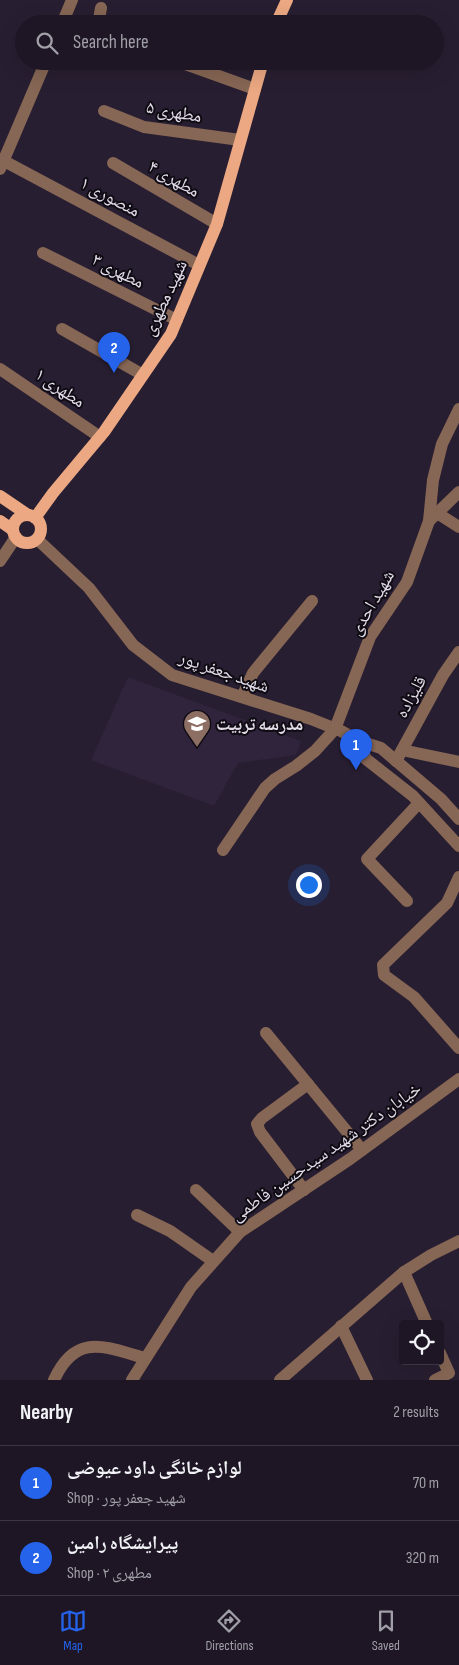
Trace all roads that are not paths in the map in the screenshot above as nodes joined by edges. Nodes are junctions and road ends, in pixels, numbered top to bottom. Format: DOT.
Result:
graph roads {
  1 [pos="72,0"];
  2 [pos="287,0"];
  3 [pos="101,8"];
  4 [pos="66,15"];
  5 [pos="100,15"];
  6 [pos="280,15"];
  7 [pos="42,70"];
  8 [pos="202,70"];
  9 [pos="260,70"];
  10 [pos="255,89"];
  11 [pos="104,111"];
  12 [pos="240,140"];
  13 [pos="113,163"];
  14 [pos="2,165"];
  15 [pos="216,224"];
  16 [pos="44,253"];
  17 [pos="200,265"];
  18 [pos="176,320"];
  19 [pos="62,329"];
  20 [pos="0,368"];
  21 [pos="143,375"];
  22 [pos="459,409"];
  23 [pos="100,437"];
  24 [pos="459,492"];
  25 [pos="0,496"];
  26 [pos="32,516"];
  27 [pos="433,517"];
  28 [pos="0,521"];
  29 [pos="459,527"];
  30 [pos="14,534"];
  31 [pos="37,539"];
  32 [pos="0,560"];
  33 [pos="312,601"];
  34 [pos="459,652"];
  35 [pos="242,697"];
  36 [pos="336,729"];
  37 [pos="359,741"];
  38 [pos="399,755"];
  39 [pos="459,762"];
  40 [pos="419,803"];
  41 [pos="459,820"];
  42 [pos="459,846"];
  43 [pos="224,850"];
  44 [pos="459,877"];
  45 [pos="407,901"];
  46 [pos="266,1033"];
  47 [pos="459,1048"];
  48 [pos="459,1079"];
  49 [pos="308,1084"];
  50 [pos="362,1150"];
  51 [pos="196,1190"];
  52 [pos="304,1190"];
  53 [pos="137,1215"];
  54 [pos="240,1232"];
  55 [pos="459,1242"];
  56 [pos="214,1261"];
  57 [pos="404,1272"];
  58 [pos="425,1320"];
  59 [pos="341,1326"];
  60 [pos="145,1358"];
  61 [pos="444,1359"];
  62 [pos="454,1374"];
  63 [pos="54,1380"];
  64 [pos="132,1380"];
  65 [pos="280,1380"];
  66 [pos="367,1380"];
  67 [pos="435,1380"];
  1 -- 4 [label="street"];
  2 -- 6 [label="main road"];
  3 -- 5 [label="street"];
  7 -- 14 [label="street"];
  8 -- 10 [label="street"];
  9 -- 10 [label="main road, شهید مطهری"];
  10 -- 12 [label="main road, شهید مطهری"];
  11 -- 12 [label="street, مطهری ۵"];
  12 -- 15 [label="main road, شهید مطهری"];
  13 -- 15 [label="street, مطهری ۴"];
  14 -- 17 [label="street, منصوری ۱"];
  15 -- 17 [label="main road, شهید مطهری"];
  16 -- 18 [label="street, مطهری ۳"];
  17 -- 18 [label="main road, شهید مطهری"];
  18 -- 21 [label="main road, شهید مطهری"];
  19 -- 21 [label="street"];
  20 -- 23 [label="street, مطهری ۱"];
  21 -- 23 [label="main road, شهید مطهری"];
  22 -- 27 [label="street, شهید احدی"];
  23 -- 26 [label="main road, شهید مطهری"];
  24 -- 27 [label="street"];
  25 -- 26 [label="main road"];
  26 -- 30 [label="main road"];
  26 -- 31 [label="main road"];
  27 -- 29 [label="street"];
  27 -- 36 [label="street, شهید احدی"];
  28 -- 30 [label="main road"];
  30 -- 31 [label="main road"];
  30 -- 32 [label="street"];
  31 -- 35 [label="street, شهید جعفر پور"];
  33 -- 35 [label="street"];
  34 -- 38 [label="street, قلیزاده"];
  35 -- 36 [label="street, شهید جعفر پور"];
  36 -- 37 [label="street, شهید جعفر پور"];
  36 -- 43 [label="street"];
  37 -- 38 [label="street, شهید جعفر پور"];
  37 -- 40 [label="street"];
  38 -- 39 [label="street"];
  38 -- 41 [label="street, شهید جعفر پور"];
  40 -- 42 [label="street"];
  40 -- 45 [label="street"];
  44 -- 47 [label="street"];
  46 -- 49 [label="street"];
  48 -- 50 [label="street, خیابان دکتر شهید سیدحسین فاطمی"];
  49 -- 50 [label="street"];
  49 -- 52 [label="street"];
  50 -- 52 [label="street, خیابان دکتر شهید سیدحسین فاطمی"];
  51 -- 54 [label="street"];
  52 -- 54 [label="street, خیابان دکتر شهید سیدحسین فاطمی"];
  53 -- 56 [label="street"];
  54 -- 56 [label="street, خیابان دکتر شهید سیدحسین فاطمی"];
  55 -- 57 [label="street"];
  56 -- 60 [label="street, خیابان دکتر شهید سیدحسین فاطمی"];
  57 -- 58 [label="street"];
  57 -- 59 [label="street"];
  59 -- 65 [label="street"];
  59 -- 66 [label="street"];
  60 -- 63 [label="street"];
  60 -- 64 [label="street, خیابان دکتر شهید سیدحسین فاطمی"];
  61 -- 62 [label="street"];
  62 -- 67 [label="street"];
}
